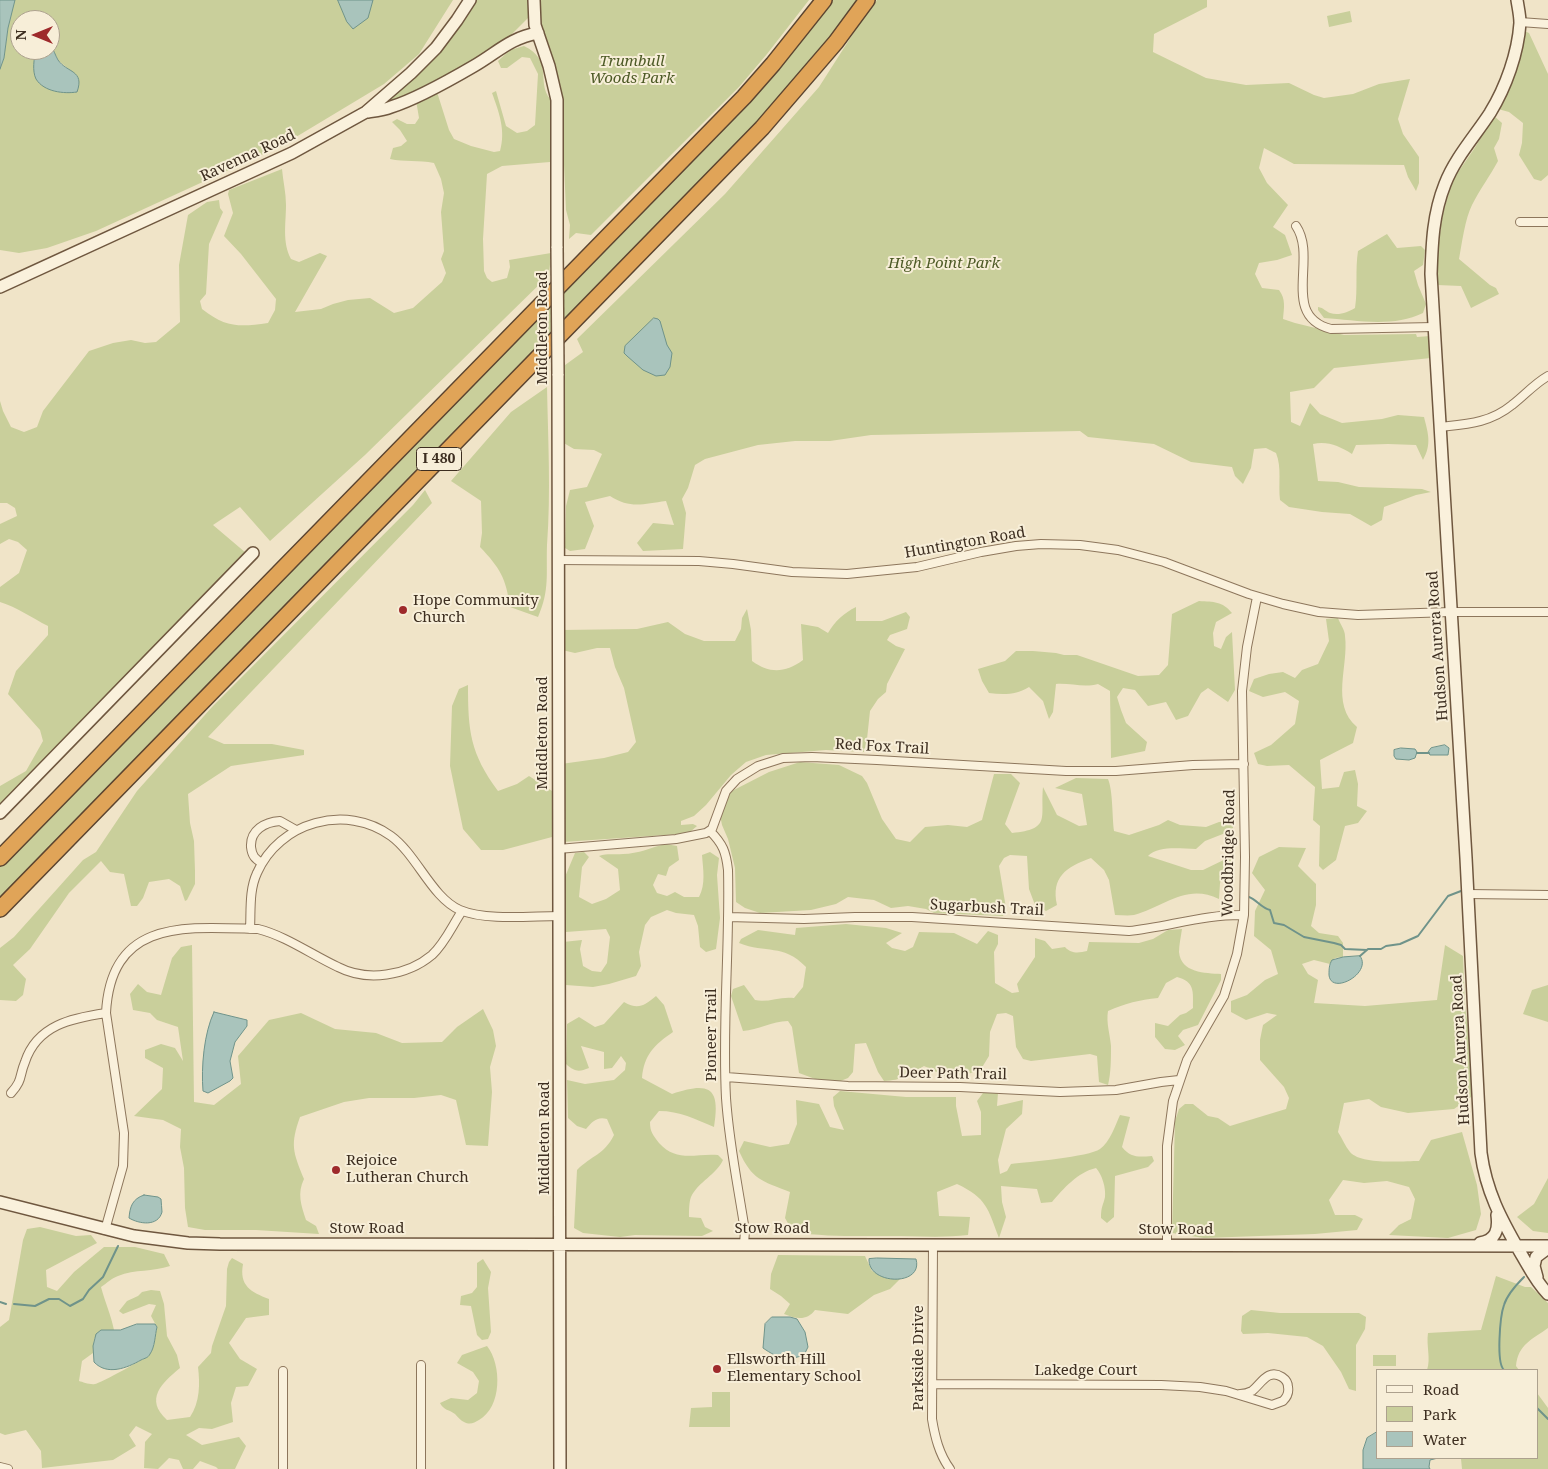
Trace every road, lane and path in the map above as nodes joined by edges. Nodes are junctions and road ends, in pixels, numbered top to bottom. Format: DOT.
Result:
graph roads {
  1 [pos="470,0"];
  2 [pos="534,0"];
  3 [pos="824,0"];
  4 [pos="867,0"];
  5 [pos="1517,0"];
  6 [pos="1520,22"];
  7 [pos="1548,24"];
  8 [pos="538,33"];
  9 [pos="366,112"];
  10 [pos="1520,222"];
  11 [pos="1548,222"];
  12 [pos="1296,226"];
  13 [pos="0,287"];
  14 [pos="1434,327"];
  15 [pos="1548,376"];
  16 [pos="1440,427"];
  17 [pos="253,553"];
  18 [pos="558,560"];
  19 [pos="1257,597"];
  20 [pos="1451,612"];
  21 [pos="1548,612"];
  22 [pos="1244,764"];
  23 [pos="0,813"];
  24 [pos="296,830"];
  25 [pos="710,831"];
  26 [pos="558,849"];
  27 [pos="0,858"];
  28 [pos="262,863"];
  29 [pos="1468,894"];
  30 [pos="1548,895"];
  31 [pos="0,908"];
  32 [pos="462,911"];
  33 [pos="1244,915"];
  34 [pos="558,916"];
  35 [pos="728,917"];
  36 [pos="250,929"];
  37 [pos="106,1013"];
  38 [pos="726,1077"];
  39 [pos="1179,1080"];
  40 [pos="11,1093"];
  41 [pos="0,1202"];
  42 [pos="1495,1206"];
  43 [pos="105,1230"];
  44 [pos="561,1244"];
  45 [pos="744,1244"];
  46 [pos="933,1244"];
  47 [pos="1167,1245"];
  48 [pos="1468,1246"];
  49 [pos="1517,1246"];
  50 [pos="1548,1247"];
  51 [pos="1538,1281"];
  52 [pos="1548,1294"];
  53 [pos="421,1365"];
  54 [pos="283,1371"];
  55 [pos="932,1384"];
  56 [pos="1240,1394"];
  57 [pos="283,1469"];
  58 [pos="421,1469"];
  59 [pos="560,1469"];
  60 [pos="950,1469"];
  1 -- 9 [label="street, Ravenna Road"];
  2 -- 8 [label="street, Middleton Road"];
  3 -- 27 [label="highway, I 480"];
  4 -- 31 [label="highway, I 480"];
  5 -- 6 [label="street, Hudson Aurora Road"];
  6 -- 7 [label="street"];
  6 -- 14 [label="street, Hudson Aurora Road"];
  8 -- 9 [label="street"];
  8 -- 18 [label="street, Middleton Road, bridge"];
  9 -- 13 [label="street, Ravenna Road"];
  10 -- 11 [label="street"];
  12 -- 14 [label="street"];
  14 -- 16 [label="street, Hudson Aurora Road"];
  15 -- 16 [label="street"];
  16 -- 20 [label="street, Hudson Aurora Road"];
  17 -- 23 [label="street"];
  18 -- 19 [label="street, Huntington Road"];
  18 -- 26 [label="street, Middleton Road"];
  19 -- 20 [label="street, Huntington Road"];
  19 -- 22 [label="street, Woodbridge Road"];
  20 -- 21 [label="street, Huntington Road"];
  20 -- 29 [label="street, Hudson Aurora Road"];
  22 -- 25 [label="street, Red Fox Trail"];
  22 -- 33 [label="street, Woodbridge Road"];
  24 -- 28 [label="street"];
  24 -- 28 [label="street"];
  24 -- 32 [label="street"];
  25 -- 26 [label="street"];
  25 -- 35 [label="street, Pioneer Trail"];
  26 -- 34 [label="street, Middleton Road"];
  28 -- 36 [label="street"];
  29 -- 30 [label="street"];
  29 -- 42 [label="street, Hudson Aurora Road"];
  32 -- 34 [label="street"];
  32 -- 36 [label="street"];
  33 -- 35 [label="street, Sugarbush Trail"];
  33 -- 39 [label="street, Woodbridge Road"];
  34 -- 44 [label="street, Middleton Road"];
  35 -- 38 [label="street, Pioneer Trail"];
  36 -- 37 [label="street"];
  37 -- 40 [label="street"];
  37 -- 43 [label="street"];
  38 -- 39 [label="street, Deer Path Trail"];
  38 -- 45 [label="street, Pioneer Trail"];
  39 -- 47 [label="street, Woodbridge Road"];
  41 -- 43 [label="street, Stow Road"];
  42 -- 48 [label="street"];
  42 -- 49 [label="street, Hudson Aurora Road"];
  43 -- 44 [label="street, Stow Road"];
  44 -- 45 [label="street, Stow Road"];
  44 -- 59 [label="street, Middleton Road"];
  45 -- 46 [label="street, Stow Road"];
  46 -- 47 [label="street, Stow Road"];
  46 -- 55 [label="street, Parkside Drive"];
  47 -- 48 [label="street, Stow Road"];
  48 -- 49 [label="street, Stow Road"];
  49 -- 50 [label="street, Stow Road"];
  49 -- 51 [label="street, Hudson Aurora Road"];
  50 -- 51 [label="street"];
  51 -- 52 [label="street, Hudson Aurora Road"];
  53 -- 58 [label="street"];
  54 -- 57 [label="street"];
  55 -- 56 [label="street, Lakedge Court"];
  55 -- 60 [label="street, Parkside Drive"];
  56 -- 56 [label="street, Lakedge Court"];
}
